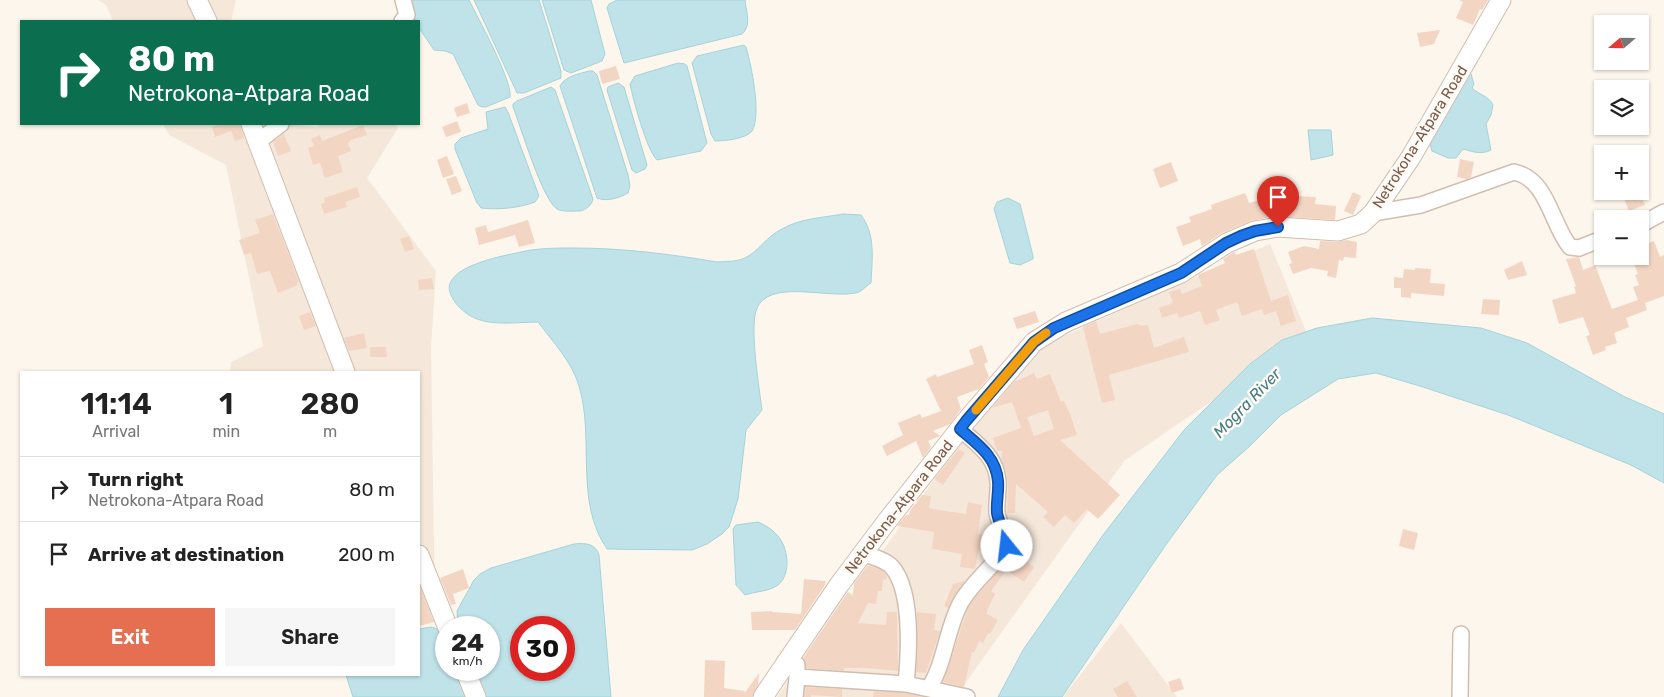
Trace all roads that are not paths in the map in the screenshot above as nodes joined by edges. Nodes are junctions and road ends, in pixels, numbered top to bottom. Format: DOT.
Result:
graph roads {
  1 [pos="197,0"];
  2 [pos="402,0"];
  3 [pos="1500,0"];
  4 [pos="207,20"];
  5 [pos="403,20"];
  6 [pos="278,125"];
  7 [pos="255,132"];
  8 [pos="1664,212"];
  9 [pos="1373,213"];
  10 [pos="1649,220"];
  11 [pos="1594,242"];
  12 [pos="345,371"];
  13 [pos="960,429"];
  14 [pos="863,553"];
  15 [pos="420,558"];
  16 [pos="443,616"];
  17 [pos="1461,634"];
  18 [pos="785,662"];
  19 [pos="797,677"];
  20 [pos="469,681"];
  21 [pos="906,684"];
  22 [pos="929,688"];
  23 [pos="871,689"];
  24 [pos="476,697"];
  25 [pos="763,697"];
  26 [pos="794,697"];
  27 [pos="967,697"];
  28 [pos="1460,697"];
  1 -- 4 [label="street"];
  2 -- 5 [label="street"];
  3 -- 9 [label="street, Netrokona-Atpara Road"];
  6 -- 7 [label="street"];
  7 -- 12 [label="street"];
  8 -- 10 [label="street"];
  9 -- 11 [label="street"];
  9 -- 13 [label="street, Netrokona-Atpara Road"];
  13 -- 14 [label="street, Netrokona-Atpara Road"];
  13 -- 22 [label="street"];
  14 -- 18 [label="street, Netrokona-Atpara Road"];
  14 -- 21 [label="street"];
  15 -- 16 [label="street"];
  17 -- 28 [label="street"];
  18 -- 19 [label="street"];
  18 -- 25 [label="street, Netrokona-Atpara Road"];
  19 -- 23 [label="street"];
  19 -- 26 [label="street"];
  20 -- 24 [label="street"];
  21 -- 22 [label="street"];
  21 -- 23 [label="street"];
  22 -- 27 [label="street"];
}
